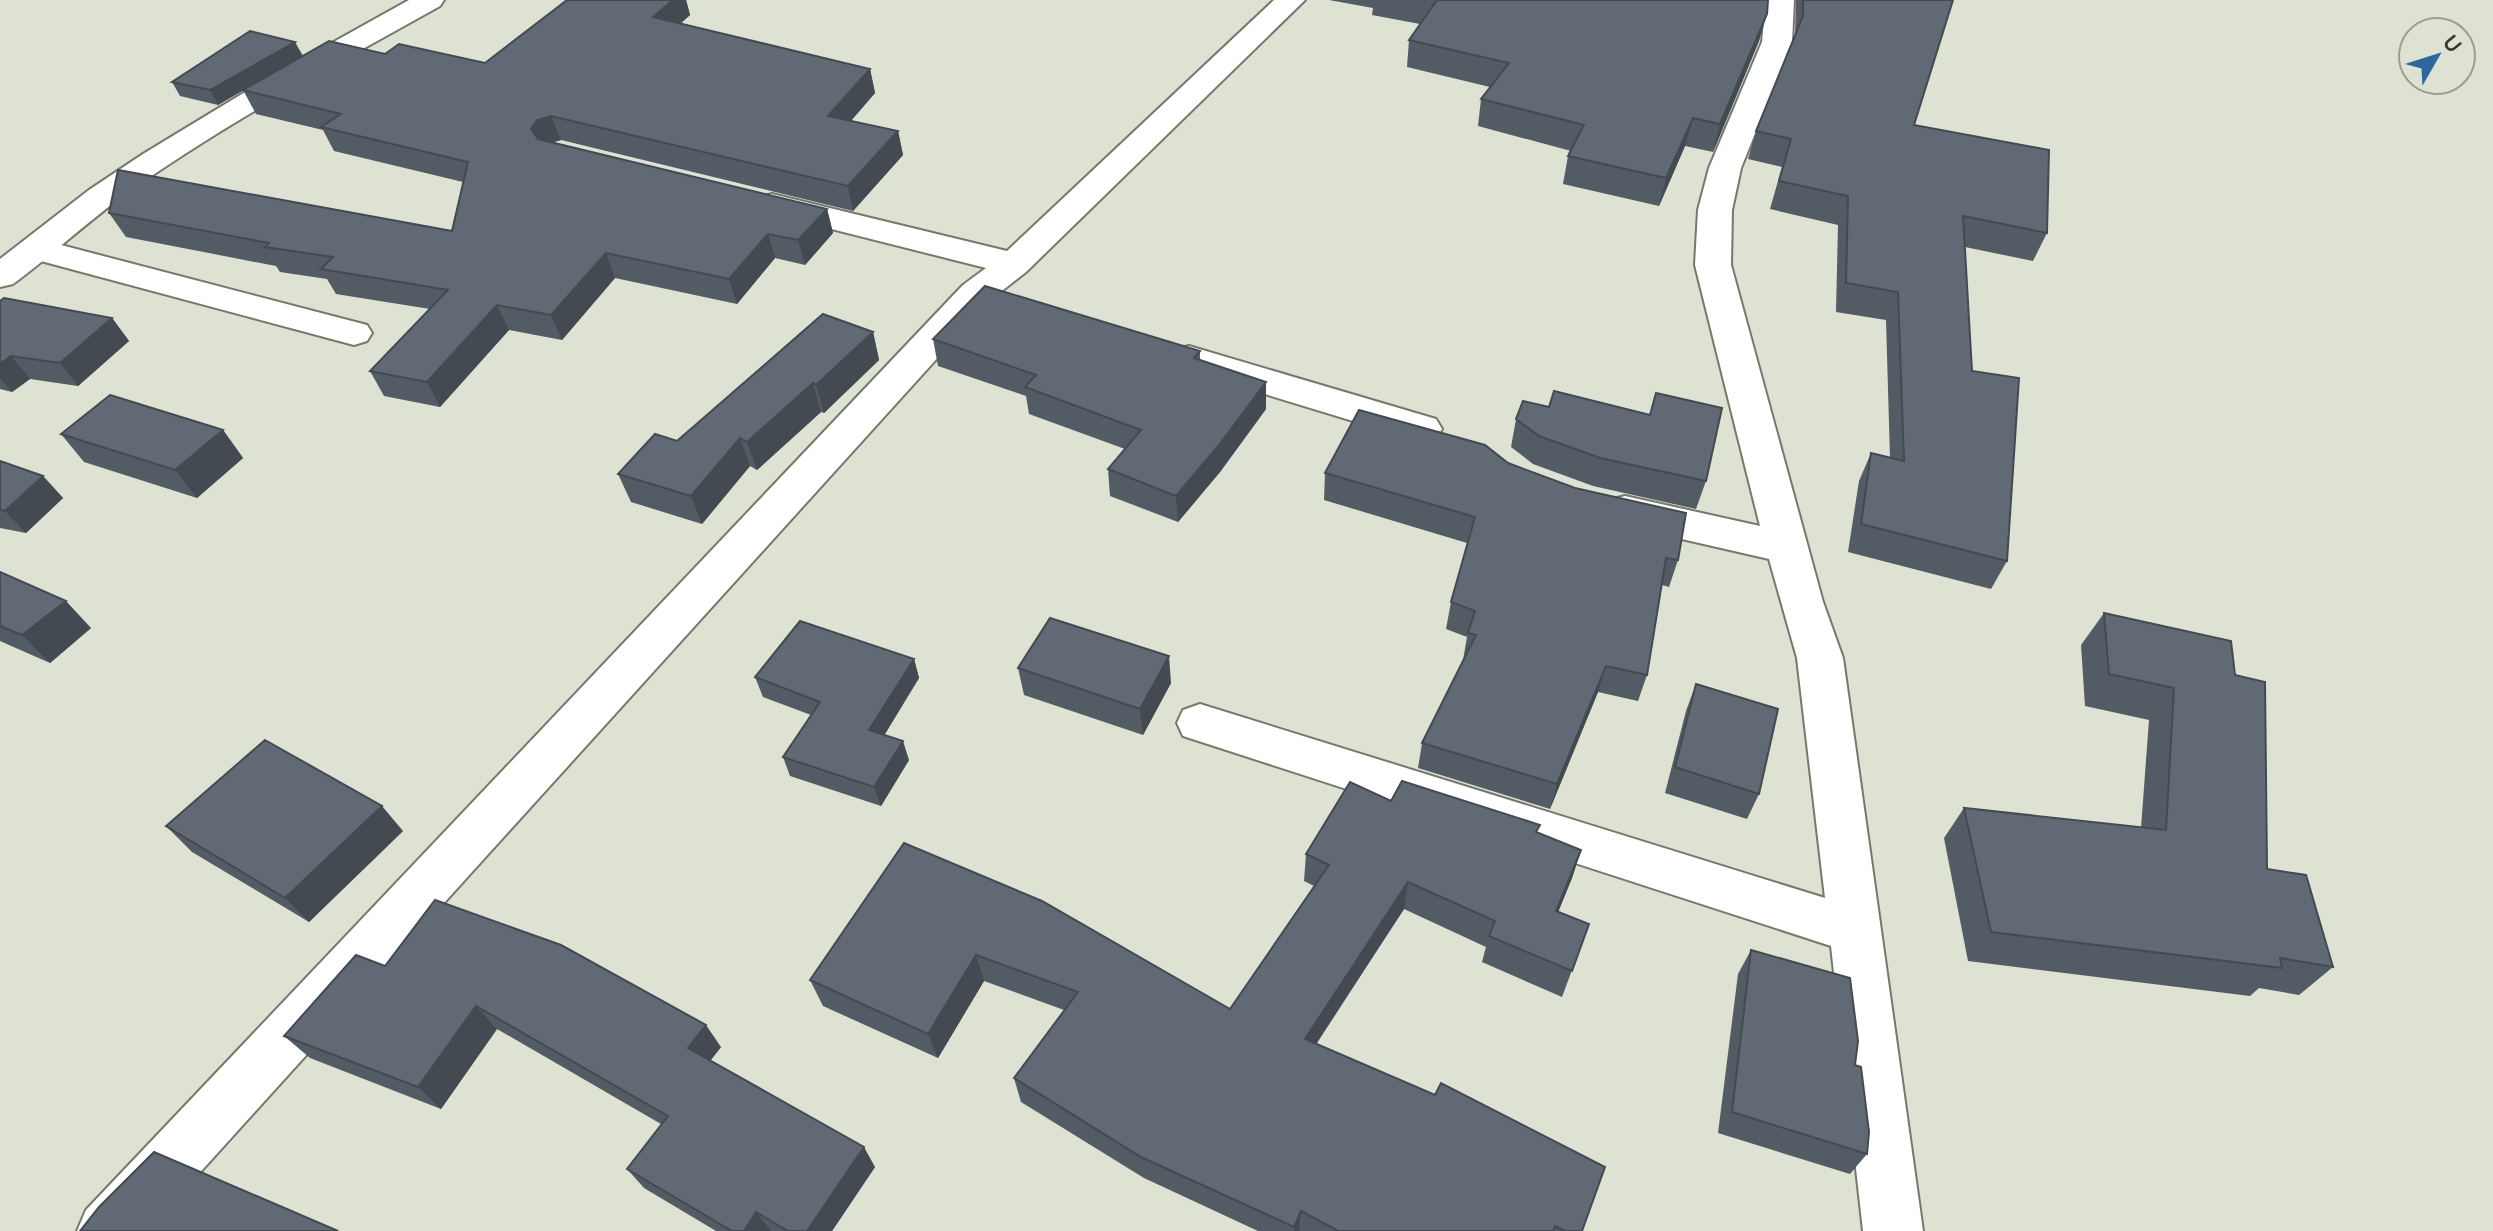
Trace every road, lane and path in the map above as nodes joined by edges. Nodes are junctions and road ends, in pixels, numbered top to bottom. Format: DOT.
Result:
graph roads {
  1 [pos="430,0"];
  2 [pos="1291,0"];
  3 [pos="1780,0"];
  4 [pos="741,197"];
  5 [pos="38,250"];
  6 [pos="1014,264"];
  7 [pos="0,276"];
  8 [pos="976,293"];
  9 [pos="1021,307"];
  10 [pos="354,333"];
  11 [pos="1154,348"];
  12 [pos="1451,438"];
  13 [pos="1585,502"];
  14 [pos="1787,548"];
  15 [pos="1200,723"];
  16 [pos="1857,931"];
  17 [pos="107,1231"];
  18 [pos="1893,1231"];
  1 -- 5 [label="street"];
  2 -- 6 [label="street"];
  3 -- 14 [label="street"];
  4 -- 6 [label="street"];
  5 -- 7 [label="street"];
  5 -- 10 [label="street"];
  6 -- 8 [label="street"];
  8 -- 9 [label="street"];
  8 -- 17 [label="street"];
  11 -- 12 [label="street"];
  13 -- 14 [label="street"];
  14 -- 16 [label="street"];
  15 -- 16 [label="street"];
  16 -- 18 [label="street"];
}
